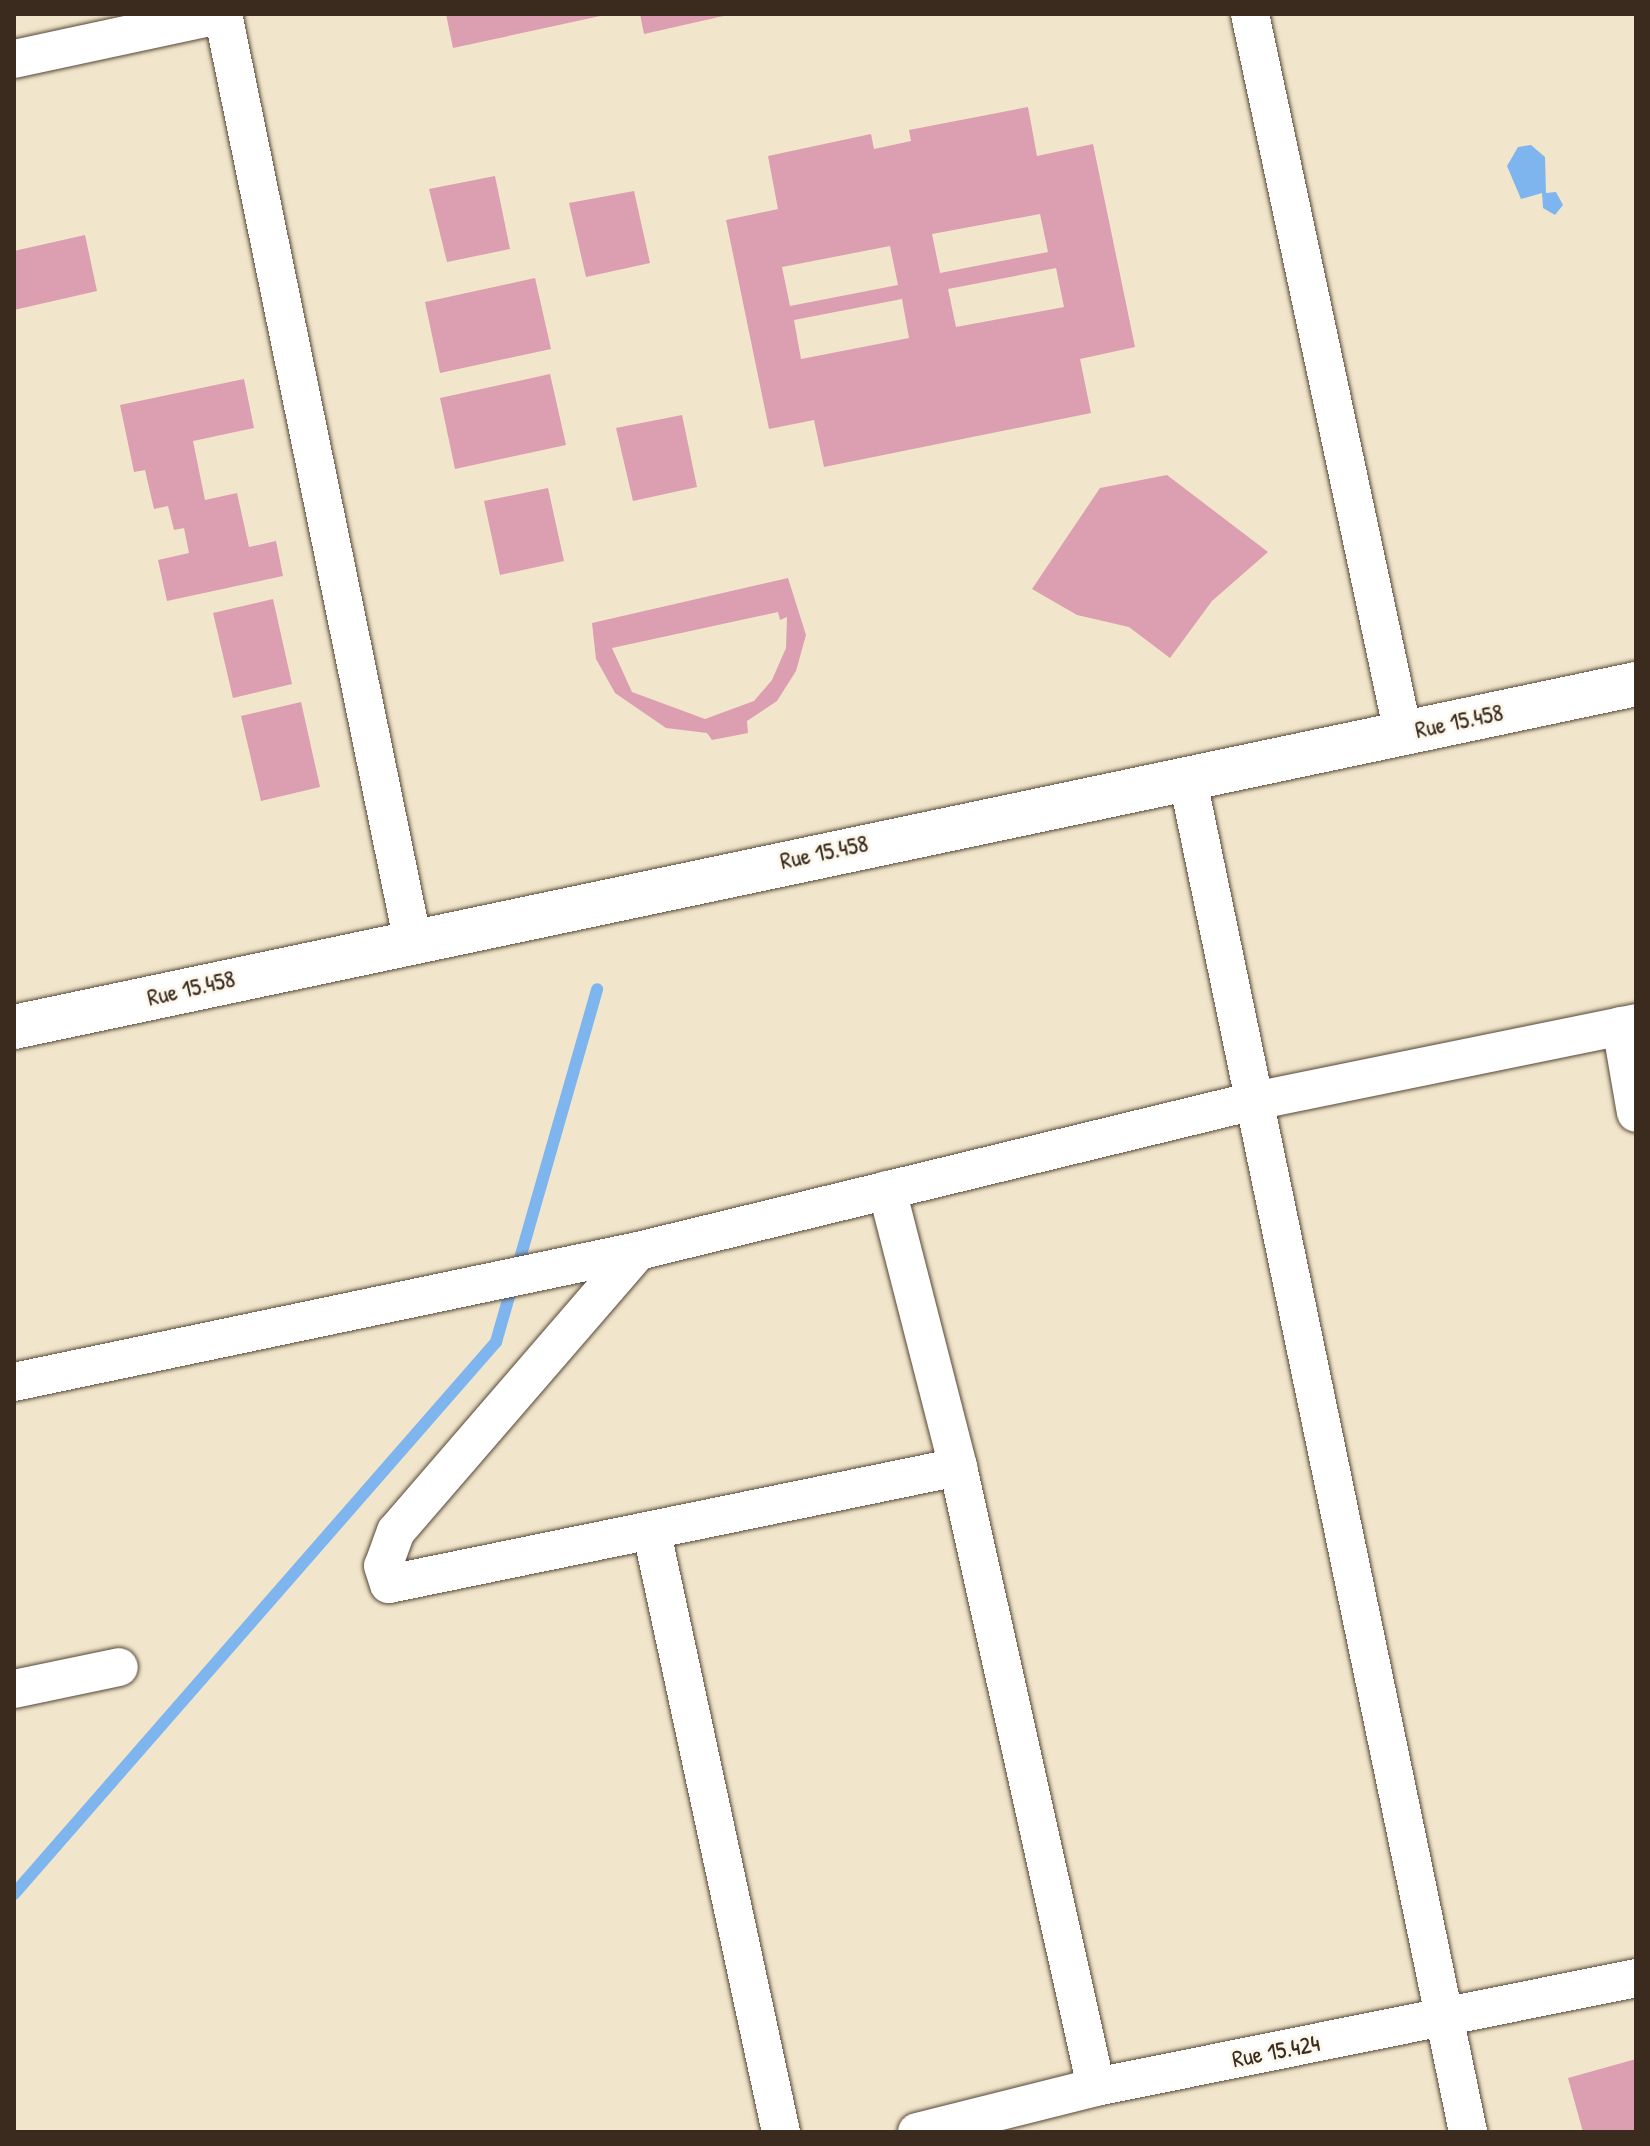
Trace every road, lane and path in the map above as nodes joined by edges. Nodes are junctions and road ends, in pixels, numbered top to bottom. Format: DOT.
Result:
graph roads {
  1 [pos="223,14"];
  2 [pos="1250,14"];
  3 [pos="14,59"];
  4 [pos="1636,684"];
  5 [pos="1403,733"];
  6 [pos="1187,776"];
  7 [pos="412,938"];
  8 [pos="1628,1025"];
  9 [pos="14,1027"];
  10 [pos="1254,1101"];
  11 [pos="1636,1113"];
  12 [pos="887,1190"];
  13 [pos="638,1251"];
  14 [pos="14,1382"];
  15 [pos="958,1467"];
  16 [pos="652,1533"];
  17 [pos="119,1667"];
  18 [pos="14,1689"];
  19 [pos="1636,1978"];
  20 [pos="1442,2018"];
  21 [pos="1096,2087"];
  22 [pos="781,2132"];
  23 [pos="917,2132"];
  24 [pos="1468,2132"];
  1 -- 3 [label="street"];
  1 -- 7 [label="street"];
  2 -- 5 [label="street"];
  4 -- 5 [label="main road, Rue 15.458"];
  5 -- 6 [label="main road, Rue 15.458"];
  6 -- 7 [label="main road, Rue 15.458"];
  6 -- 10 [label="street"];
  7 -- 9 [label="main road, Rue 15.458"];
  8 -- 10 [label="street"];
  8 -- 11 [label="street"];
  10 -- 12 [label="street"];
  10 -- 20 [label="street"];
  12 -- 13 [label="street"];
  12 -- 15 [label="street"];
  13 -- 14 [label="street"];
  13 -- 16 [label="street"];
  15 -- 16 [label="street"];
  15 -- 21 [label="street"];
  16 -- 22 [label="street"];
  17 -- 18 [label="street"];
  19 -- 20 [label="street, Rue 15.424"];
  20 -- 21 [label="street, Rue 15.424"];
  20 -- 24 [label="street"];
  21 -- 23 [label="street, Rue 15.424"];
}
